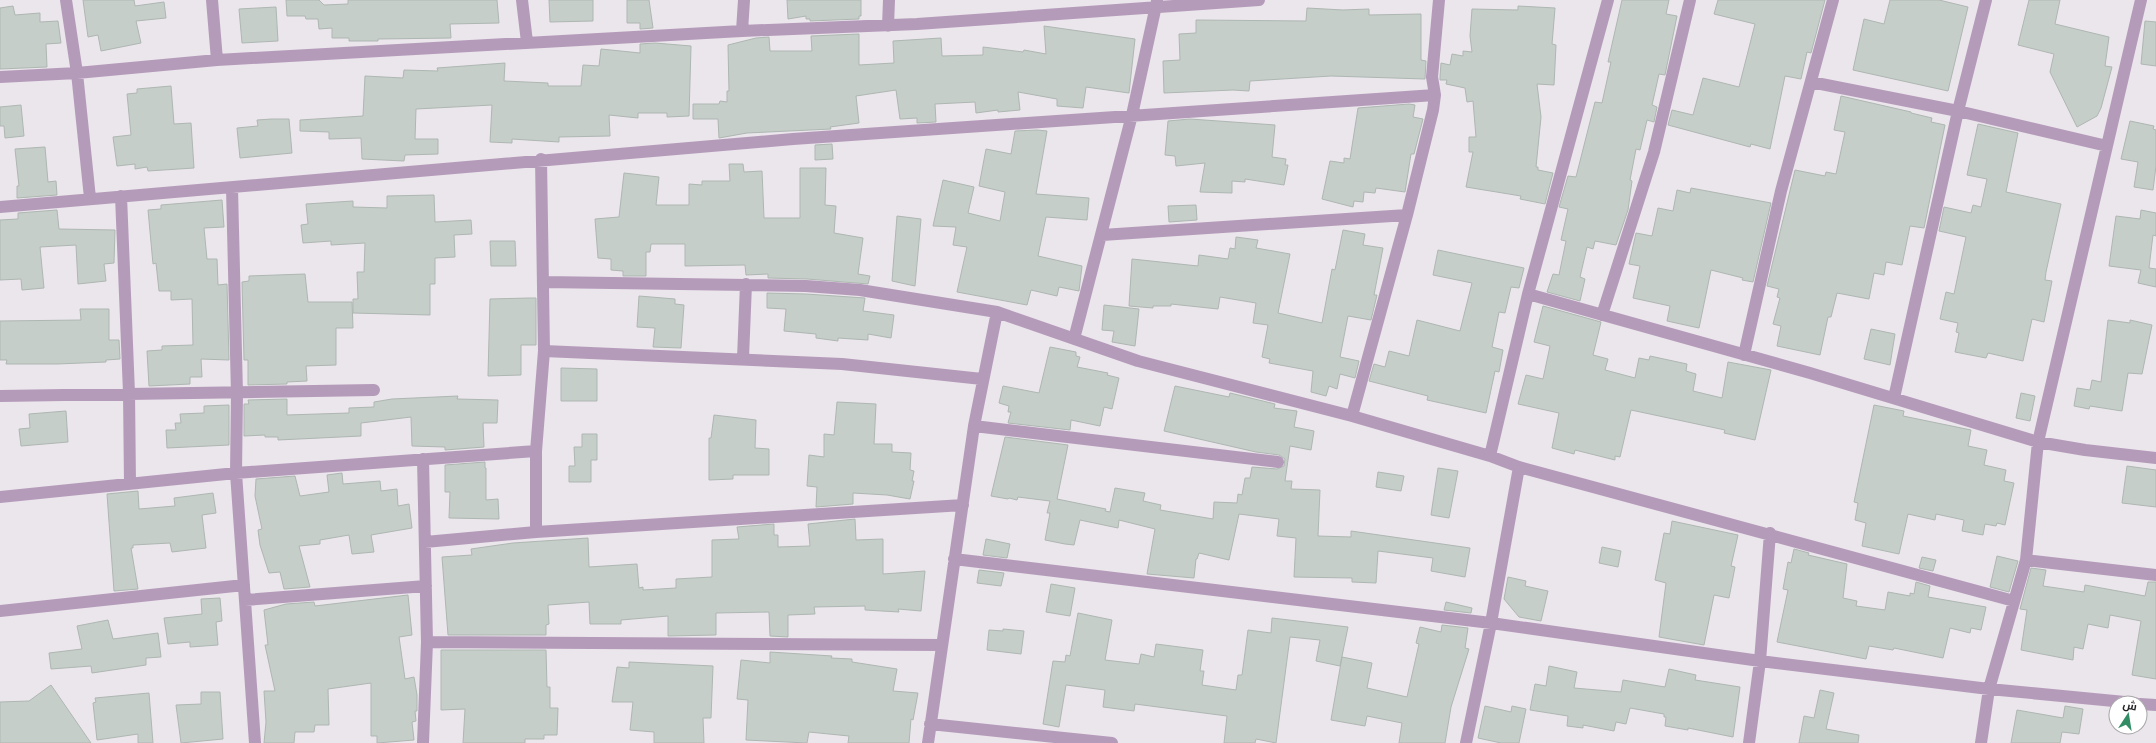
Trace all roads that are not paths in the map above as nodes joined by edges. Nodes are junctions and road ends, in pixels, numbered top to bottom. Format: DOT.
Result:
graph roads {
  1 [pos="66,0"];
  2 [pos="212,0"];
  3 [pos="522,0"];
  4 [pos="744,0"];
  5 [pos="889,0"];
  6 [pos="1259,0"];
  7 [pos="1438,0"];
  8 [pos="1608,0"];
  9 [pos="1690,0"];
  10 [pos="1833,0"];
  11 [pos="1986,0"];
  12 [pos="2140,0"];
  13 [pos="1156,4"];
  14 [pos="888,26"];
  15 [pos="742,31"];
  16 [pos="527,42"];
  17 [pos="217,60"];
  18 [pos="77,73"];
  19 [pos="0,77"];
  20 [pos="1812,82"];
  21 [pos="1435,95"];
  22 [pos="1958,111"];
  23 [pos="1132,115"];
  24 [pos="2107,146"];
  25 [pos="541,159"];
  26 [pos="232,188"];
  27 [pos="121,196"];
  28 [pos="90,198"];
  29 [pos="0,207"];
  30 [pos="1407,215"];
  31 [pos="1102,235"];
  32 [pos="544,282"];
  33 [pos="746,284"];
  34 [pos="1528,294"];
  35 [pos="997,312"];
  36 [pos="1602,315"];
  37 [pos="1074,340"];
  38 [pos="544,350"];
  39 [pos="1744,354"];
  40 [pos="743,358"];
  41 [pos="982,379"];
  42 [pos="374,390"];
  43 [pos="129,393"];
  44 [pos="237,394"];
  45 [pos="0,396"];
  46 [pos="1894,398"];
  47 [pos="1352,416"];
  48 [pos="974,426"];
  49 [pos="2038,442"];
  50 [pos="536,451"];
  51 [pos="1490,456"];
  52 [pos="2156,458"];
  53 [pos="423,459"];
  54 [pos="1278,462"];
  55 [pos="1519,467"];
  56 [pos="236,472"];
  57 [pos="130,484"];
  58 [pos="0,497"];
  59 [pos="963,504"];
  60 [pos="536,532"];
  61 [pos="1770,533"];
  62 [pos="425,542"];
  63 [pos="954,559"];
  64 [pos="2026,560"];
  65 [pos="2156,575"];
  66 [pos="244,585"];
  67 [pos="426,586"];
  68 [pos="245,600"];
  69 [pos="2014,601"];
  70 [pos="0,611"];
  71 [pos="1491,623"];
  72 [pos="427,642"];
  73 [pos="941,646"];
  74 [pos="1760,661"];
  75 [pos="1989,689"];
  76 [pos="2108,700"];
  77 [pos="930,724"];
  78 [pos="254,743"];
  79 [pos="423,743"];
  80 [pos="928,743"];
  81 [pos="1112,743"];
  82 [pos="1466,743"];
  83 [pos="1749,743"];
  84 [pos="1981,743"];
  1 -- 18 [label="street"];
  2 -- 17 [label="street"];
  3 -- 16 [label="street"];
  4 -- 15 [label="street"];
  5 -- 14 [label="street"];
  6 -- 13 [label="street"];
  7 -- 21 [label="street"];
  8 -- 34 [label="street"];
  9 -- 36 [label="street"];
  10 -- 20 [label="street"];
  11 -- 22 [label="street"];
  12 -- 24 [label="street"];
  13 -- 14 [label="street"];
  13 -- 23 [label="street"];
  14 -- 15 [label="street"];
  15 -- 16 [label="street"];
  16 -- 17 [label="street"];
  17 -- 18 [label="street"];
  18 -- 19 [label="street"];
  18 -- 28 [label="street"];
  20 -- 22 [label="street"];
  20 -- 39 [label="street"];
  21 -- 23 [label="street"];
  21 -- 30 [label="street"];
  22 -- 24 [label="street"];
  22 -- 46 [label="street"];
  23 -- 25 [label="street"];
  23 -- 31 [label="street"];
  24 -- 49 [label="street"];
  25 -- 26 [label="street"];
  25 -- 32 [label="street"];
  26 -- 27 [label="street"];
  26 -- 44 [label="street"];
  27 -- 28 [label="street"];
  27 -- 43 [label="street"];
  28 -- 29 [label="street"];
  30 -- 31 [label="street"];
  30 -- 47 [label="street"];
  31 -- 37 [label="street"];
  32 -- 33 [label="street"];
  32 -- 38 [label="street"];
  33 -- 35 [label="street"];
  33 -- 40 [label="street"];
  34 -- 36 [label="street"];
  34 -- 51 [label="street"];
  35 -- 37 [label="street"];
  35 -- 41 [label="street"];
  36 -- 39 [label="street"];
  37 -- 47 [label="street"];
  38 -- 40 [label="street"];
  38 -- 50 [label="street"];
  39 -- 46 [label="street"];
  40 -- 41 [label="street"];
  41 -- 48 [label="street"];
  42 -- 44 [label="street"];
  43 -- 44 [label="street"];
  43 -- 45 [label="street"];
  43 -- 57 [label="street"];
  44 -- 56 [label="street"];
  46 -- 49 [label="street"];
  47 -- 51 [label="street"];
  48 -- 54 [label="street"];
  48 -- 59 [label="street"];
  49 -- 52 [label="street"];
  49 -- 64 [label="street"];
  50 -- 53 [label="street"];
  50 -- 60 [label="street"];
  51 -- 55 [label="street"];
  53 -- 56 [label="street"];
  53 -- 62 [label="street"];
  55 -- 61 [label="street"];
  55 -- 71 [label="street"];
  56 -- 57 [label="street"];
  56 -- 66 [label="street"];
  57 -- 58 [label="street"];
  59 -- 60 [label="street"];
  59 -- 63 [label="street"];
  60 -- 62 [label="street"];
  61 -- 69 [label="street"];
  61 -- 74 [label="street"];
  62 -- 67 [label="street"];
  63 -- 71 [label="street"];
  63 -- 73 [label="street"];
  64 -- 65 [label="street"];
  64 -- 69 [label="street"];
  66 -- 68 [label="street"];
  66 -- 70 [label="street"];
  67 -- 68 [label="street"];
  67 -- 72 [label="street"];
  68 -- 78 [label="street"];
  69 -- 75 [label="street"];
  71 -- 74 [label="street"];
  71 -- 82 [label="street"];
  72 -- 73 [label="street"];
  72 -- 79 [label="street"];
  73 -- 77 [label="street"];
  74 -- 75 [label="street"];
  74 -- 83 [label="street"];
  75 -- 76 [label="street"];
  75 -- 84 [label="street"];
  77 -- 80 [label="street"];
  77 -- 81 [label="street"];
}
